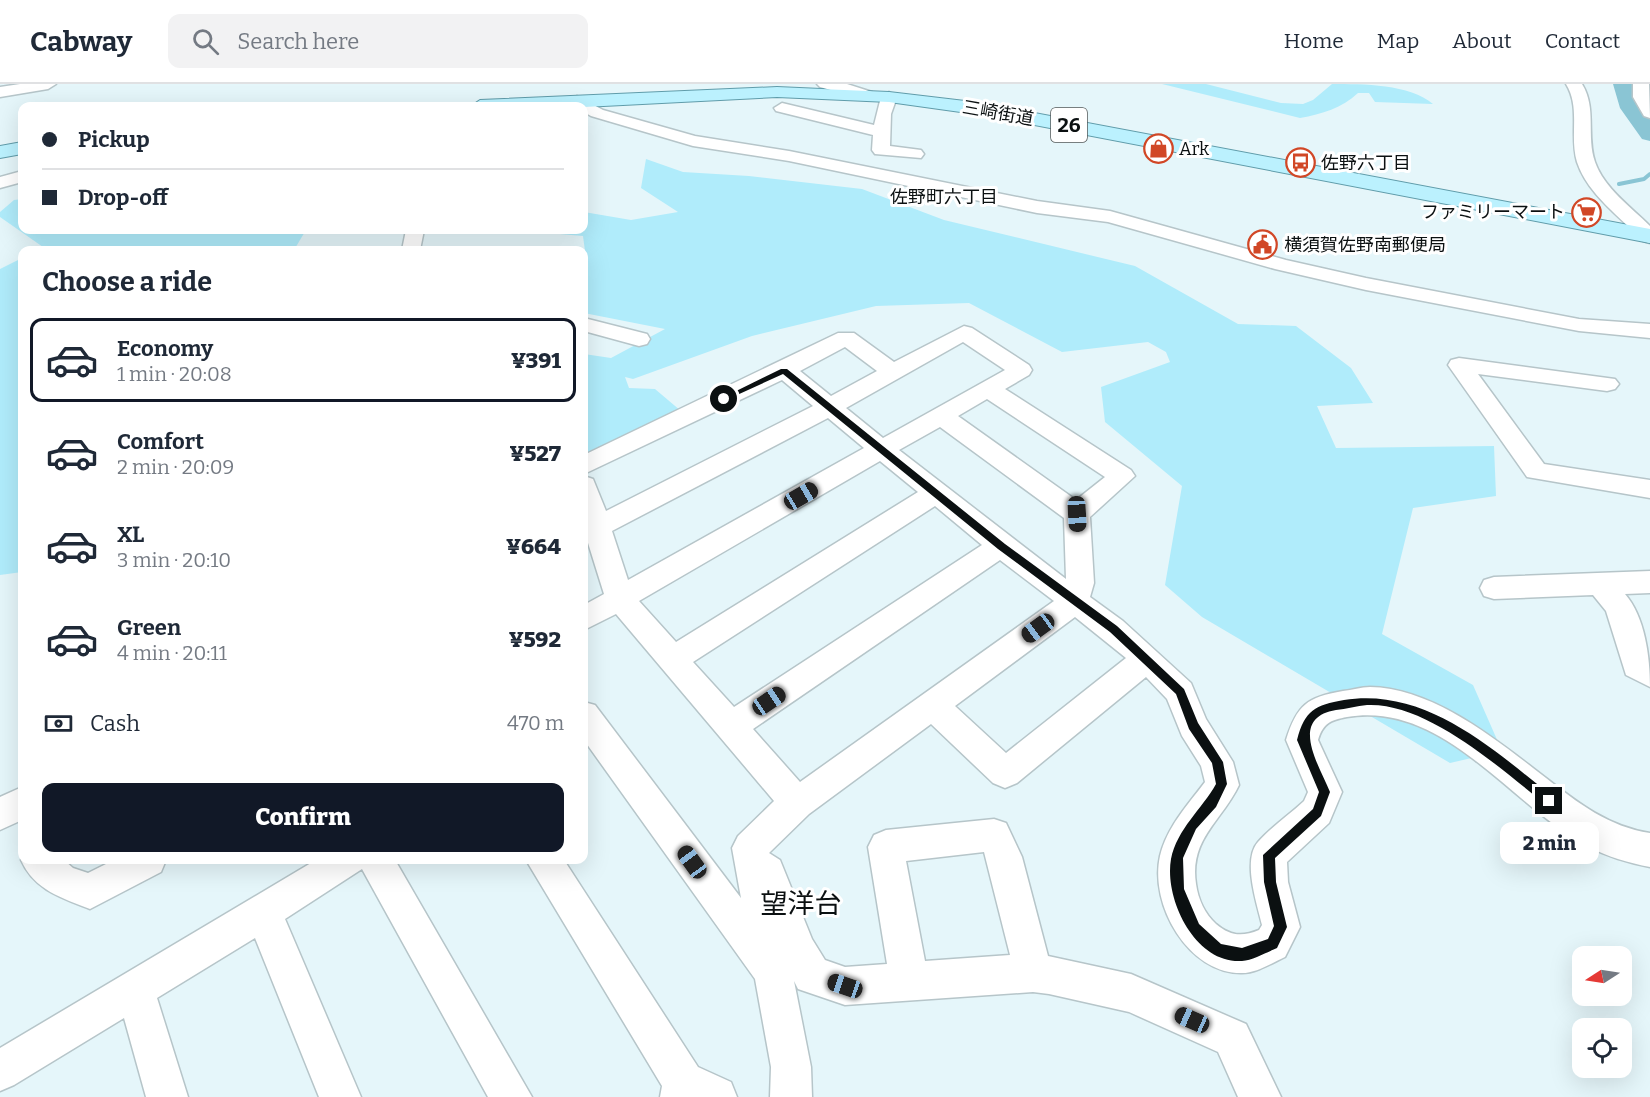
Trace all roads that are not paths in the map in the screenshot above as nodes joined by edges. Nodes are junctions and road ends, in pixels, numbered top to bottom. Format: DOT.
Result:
graph roads {
  1 [pos="48,84"];
  2 [pos="1574,84"];
  3 [pos="1641,84"];
  4 [pos="816,87"];
  5 [pos="0,92"];
  6 [pos="576,92"];
  7 [pos="889,97"];
  8 [pos="544,102"];
  9 [pos="588,104"];
  10 [pos="782,108"];
  11 [pos="1650,113"];
  12 [pos="881,132"];
  13 [pos="18,149"];
  14 [pos="0,152"];
  15 [pos="915,154"];
  16 [pos="18,177"];
  17 [pos="0,183"];
  18 [pos="1650,236"];
  19 [pos="588,325"];
  20 [pos="1650,331"];
  21 [pos="639,339"];
  22 [pos="784,370"];
  23 [pos="892,371"];
  24 [pos="1607,384"];
  25 [pos="988,389"];
  26 [pos="830,407"];
  27 [pos="940,415"];
  28 [pos="882,450"];
  29 [pos="588,463"];
  30 [pos="1650,489"];
  31 [pos="936,493"];
  32 [pos="588,499"];
  33 [pos="1077,514"];
  34 [pos="596,528"];
  35 [pos="1001,546"];
  36 [pos="1650,582"];
  37 [pos="1600,584"];
  38 [pos="1494,588"];
  39 [pos="620,599"];
  40 [pos="1074,602"];
  41 [pos="588,617"];
  42 [pos="1147,659"];
  43 [pos="672,660"];
  44 [pos="1650,674"];
  45 [pos="932,705"];
  46 [pos="588,720"];
  47 [pos="730,727"];
  48 [pos="797,803"];
  49 [pos="18,805"];
  50 [pos="0,814"];
  51 [pos="1650,850"];
  52 [pos="752,862"];
  53 [pos="43,864"];
  54 [pos="141,864"];
  55 [pos="341,864"];
  56 [pos="378,864"];
  57 [pos="547,864"];
  58 [pos="263,912"];
  59 [pos="774,973"];
  60 [pos="1033,973"];
  61 [pos="909,982"];
  62 [pos="135,990"];
  63 [pos="0,1071"];
  64 [pos="693,1092"];
  65 [pos="167,1097"];
  66 [pos="340,1097"];
  67 [pos="511,1097"];
  68 [pos="790,1097"];
  69 [pos="1260,1097"];
  1 -- 5 [label="street"];
  2 -- 18 [label="street"];
  3 -- 11 [label="street"];
  4 -- 6 [label="main road, 三崎街道 / 26"];
  4 -- 7 [label="main road, 三崎街道 / 26"];
  6 -- 8 [label="main road, 三崎街道 / 26"];
  7 -- 12 [label="street"];
  7 -- 18 [label="main road, 三崎街道 / 26"];
  9 -- 20 [label="street"];
  10 -- 12 [label="street"];
  12 -- 15 [label="street"];
  13 -- 14 [label="main road"];
  16 -- 17 [label="street"];
  19 -- 21 [label="street"];
  22 -- 23 [label="street"];
  22 -- 26 [label="street"];
  22 -- 29 [label="street"];
  23 -- 25 [label="street"];
  23 -- 26 [label="street"];
  24 -- 30 [label="street"];
  25 -- 27 [label="street"];
  25 -- 33 [label="street"];
  26 -- 28 [label="street"];
  26 -- 34 [label="street"];
  27 -- 28 [label="street"];
  27 -- 33 [label="street"];
  28 -- 31 [label="street"];
  28 -- 39 [label="street"];
  31 -- 35 [label="street"];
  31 -- 43 [label="street"];
  32 -- 34 [label="street"];
  33 -- 40 [label="street"];
  34 -- 39 [label="street"];
  35 -- 40 [label="street"];
  35 -- 47 [label="street"];
  36 -- 37 [label="street"];
  37 -- 38 [label="street"];
  37 -- 44 [label="street"];
  39 -- 41 [label="street"];
  39 -- 43 [label="street"];
  40 -- 42 [label="street"];
  40 -- 45 [label="street"];
  42 -- 45 [label="street"];
  42 -- 51 [label="street"];
  43 -- 47 [label="street"];
  45 -- 48 [label="street"];
  46 -- 59 [label="street"];
  47 -- 48 [label="street"];
  48 -- 52 [label="street"];
  49 -- 50 [label="street"];
  52 -- 59 [label="street"];
  52 -- 61 [label="street"];
  53 -- 54 [label="street"];
  55 -- 58 [label="street"];
  56 -- 67 [label="street"];
  57 -- 64 [label="street"];
  58 -- 62 [label="street"];
  58 -- 66 [label="street"];
  59 -- 68 [label="street"];
  60 -- 61 [label="street"];
  60 -- 61 [label="street"];
  60 -- 69 [label="street"];
  62 -- 63 [label="street"];
  62 -- 65 [label="street"];
}
